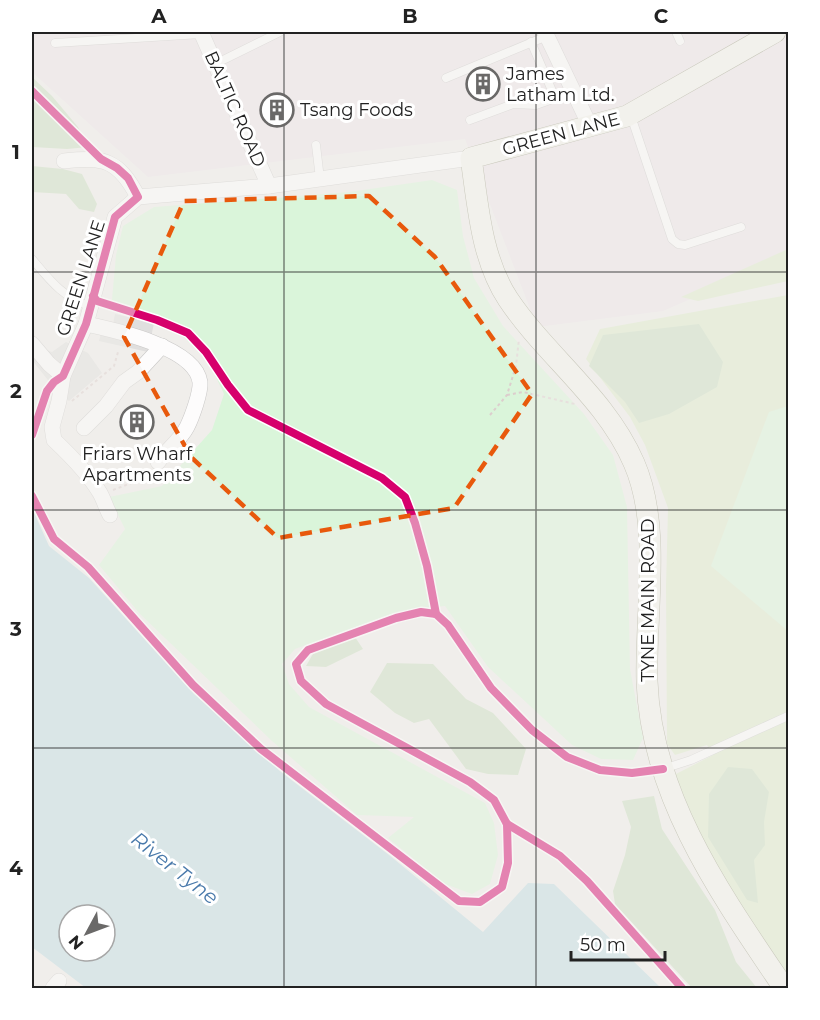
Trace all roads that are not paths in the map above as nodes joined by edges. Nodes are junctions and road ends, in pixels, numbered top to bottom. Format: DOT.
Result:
graph roads {
  1 [pos="280,32"];
  2 [pos="676,32"];
  3 [pos="776,32"];
  4 [pos="201,33"];
  5 [pos="546,34"];
  6 [pos="531,42"];
  7 [pos="680,42"];
  8 [pos="55,43"];
  9 [pos="215,64"];
  10 [pos="446,78"];
  11 [pos="630,115"];
  12 [pos="470,120"];
  13 [pos="590,126"];
  14 [pos="316,145"];
  15 [pos="471,158"];
  16 [pos="64,160"];
  17 [pos="321,179"];
  18 [pos="269,186"];
  19 [pos="138,197"];
  20 [pos="741,227"];
  21 [pos="32,259"];
  22 [pos="90,306"];
  23 [pos="86,324"];
  24 [pos="32,344"];
  25 [pos="162,346"];
  26 [pos="63,376"];
  27 [pos="84,428"];
  28 [pos="158,462"];
  29 [pos="110,515"];
  30 [pos="789,716"];
  31 [pos="663,769"];
  32 [pos="784,988"];
  1 -- 9 [label="lane"];
  2 -- 7 [label="lane"];
  3 -- 11 [label="street, GREEN LANE"];
  4 -- 8 [label="lane"];
  4 -- 9 [label="street, BALTIC ROAD"];
  5 -- 6 [label="lane"];
  5 -- 13 [label="street"];
  6 -- 10 [label="lane"];
  6 -- 12 [label="lane"];
  9 -- 18 [label="street, BALTIC ROAD"];
  11 -- 13 [label="street, GREEN LANE"];
  11 -- 20 [label="lane"];
  13 -- 15 [label="street, GREEN LANE"];
  14 -- 17 [label="lane"];
  15 -- 17 [label="street, GREEN LANE"];
  15 -- 31 [label="street, TYNE MAIN ROAD"];
  16 -- 19 [label="street"];
  17 -- 18 [label="street, GREEN LANE"];
  18 -- 19 [label="street, GREEN LANE"];
  19 -- 22 [label="street, GREEN LANE"];
  21 -- 22 [label="lane"];
  22 -- 23 [label="street, GREEN LANE"];
  23 -- 25 [label="street"];
  23 -- 26 [label="street, GREEN LANE"];
  24 -- 26 [label="street, GREEN LANE"];
  25 -- 27 [label="street"];
  25 -- 28 [label="street"];
  26 -- 29 [label="street"];
  30 -- 31 [label="lane"];
  31 -- 32 [label="street, TYNE MAIN ROAD"];
}
